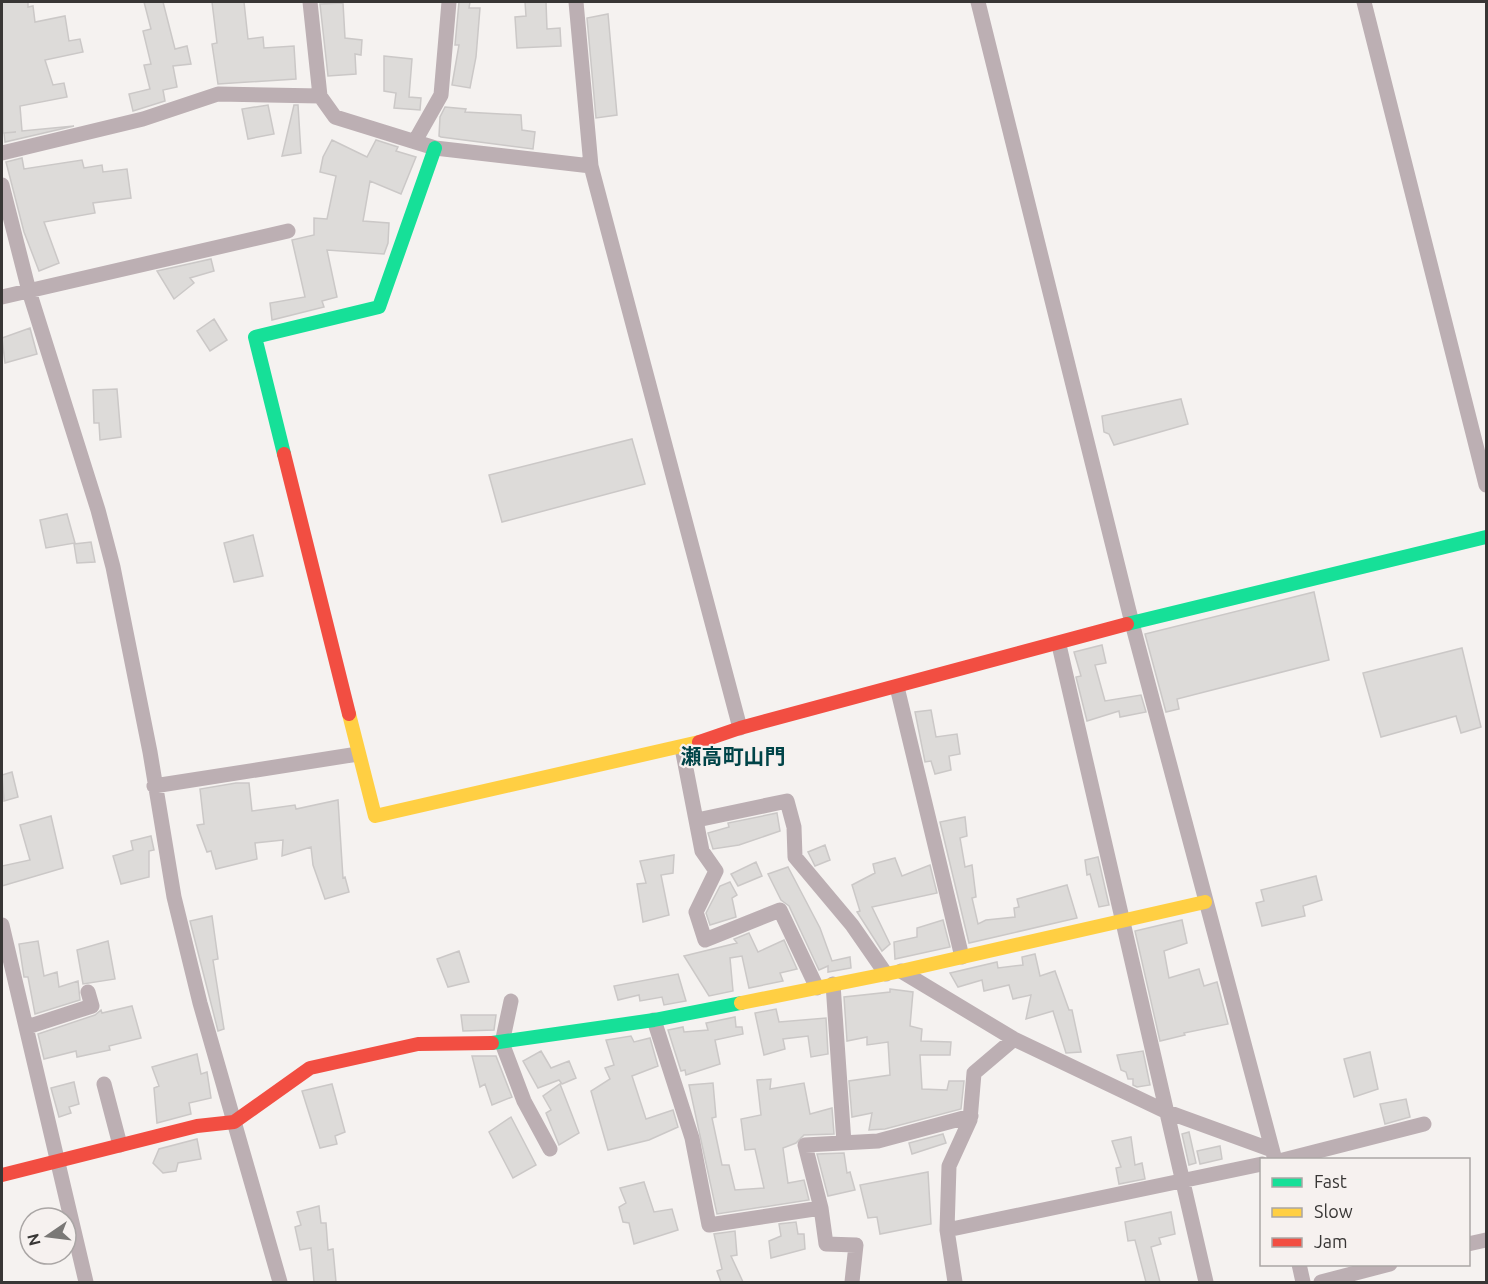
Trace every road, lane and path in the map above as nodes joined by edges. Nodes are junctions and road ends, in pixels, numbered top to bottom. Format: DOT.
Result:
graph roads {
  1 [pos="309,2"];
  2 [pos="449,2"];
  3 [pos="576,2"];
  4 [pos="978,2"];
  5 [pos="1364,2"];
  6 [pos="320,96"];
  7 [pos="415,141"];
  8 [pos="435,148"];
  9 [pos="2,153"];
  10 [pos="591,166"];
  11 [pos="2,185"];
  12 [pos="288,231"];
  13 [pos="29,291"];
  14 [pos="2,297"];
  15 [pos="1486,485"];
  16 [pos="1486,537"];
  17 [pos="1132,623"];
  18 [pos="1059,645"];
  19 [pos="897,687"];
  20 [pos="740,728"];
  21 [pos="682,748"];
  22 [pos="358,754"];
  23 [pos="154,786"];
  24 [pos="697,820"];
  25 [pos="1205,902"];
  26 [pos="1123,920"];
  27 [pos="2,925"];
  28 [pos="962,957"];
  29 [pos="893,972"];
  30 [pos="833,984"];
  31 [pos="817,988"];
  32 [pos="88,992"];
  33 [pos="511,1001"];
  34 [pos="654,1020"];
  35 [pos="27,1027"];
  36 [pos="1014,1039"];
  37 [pos="502,1043"];
  38 [pos="104,1084"];
  39 [pos="1165,1111"];
  40 [pos="971,1116"];
  41 [pos="234,1122"];
  42 [pos="1424,1124"];
  43 [pos="844,1143"];
  44 [pos="120,1145"];
  45 [pos="550,1149"];
  46 [pos="1277,1156"];
  47 [pos="59,1161"];
  48 [pos="1260,1164"];
  49 [pos="2,1175"];
  50 [pos="1182,1182"];
  51 [pos="821,1209"];
  52 [pos="947,1230"];
  53 [pos="1486,1240"];
  54 [pos="1470,1244"];
  55 [pos="1299,1266"];
  56 [pos="1382,1266"];
  57 [pos="86,1282"];
  58 [pos="280,1282"];
  59 [pos="852,1282"];
  60 [pos="955,1282"];
  61 [pos="1206,1282"];
  62 [pos="1303,1282"];
  63 [pos="1321,1282"];
  1 -- 6 [label="street"];
  2 -- 7 [label="street"];
  3 -- 10 [label="street"];
  4 -- 17 [label="street"];
  5 -- 15 [label="street"];
  6 -- 7 [label="street"];
  6 -- 9 [label="street"];
  7 -- 8 [label="street"];
  8 -- 10 [label="street"];
  8 -- 22 [label="street"];
  10 -- 20 [label="street"];
  11 -- 13 [label="street"];
  12 -- 13 [label="street"];
  13 -- 14 [label="street"];
  13 -- 23 [label="street"];
  16 -- 17 [label="street"];
  17 -- 18 [label="street"];
  17 -- 25 [label="street"];
  18 -- 19 [label="street"];
  18 -- 26 [label="street"];
  19 -- 20 [label="street"];
  19 -- 28 [label="street"];
  20 -- 21 [label="street"];
  21 -- 22 [label="street"];
  21 -- 24 [label="street"];
  22 -- 23 [label="street"];
  23 -- 41 [label="street"];
  24 -- 29 [label="street"];
  24 -- 31 [label="street"];
  25 -- 26 [label="street"];
  25 -- 46 [label="street"];
  26 -- 28 [label="street"];
  26 -- 39 [label="street"];
  27 -- 35 [label="street"];
  28 -- 29 [label="street"];
  29 -- 30 [label="street"];
  29 -- 36 [label="street"];
  30 -- 31 [label="street"];
  30 -- 43 [label="street"];
  31 -- 34 [label="street"];
  32 -- 35 [label="street"];
  33 -- 37 [label="street"];
  34 -- 37 [label="street"];
  34 -- 51 [label="street"];
  35 -- 47 [label="street"];
  36 -- 39 [label="street"];
  36 -- 40 [label="street"];
  37 -- 41 [label="street"];
  37 -- 45 [label="street"];
  38 -- 44 [label="street"];
  39 -- 46 [label="street"];
  39 -- 50 [label="street"];
  40 -- 43 [label="street"];
  40 -- 52 [label="street"];
  41 -- 44 [label="street"];
  41 -- 58 [label="street"];
  42 -- 46 [label="street"];
  43 -- 51 [label="street"];
  44 -- 47 [label="street"];
  47 -- 49 [label="street"];
  47 -- 57 [label="street"];
  48 -- 50 [label="street"];
  50 -- 52 [label="street"];
  50 -- 61 [label="street"];
  51 -- 59 [label="street"];
  52 -- 60 [label="street"];
  53 -- 54 [label="street"];
  55 -- 62 [label="street"];
  56 -- 63 [label="street"];
}
